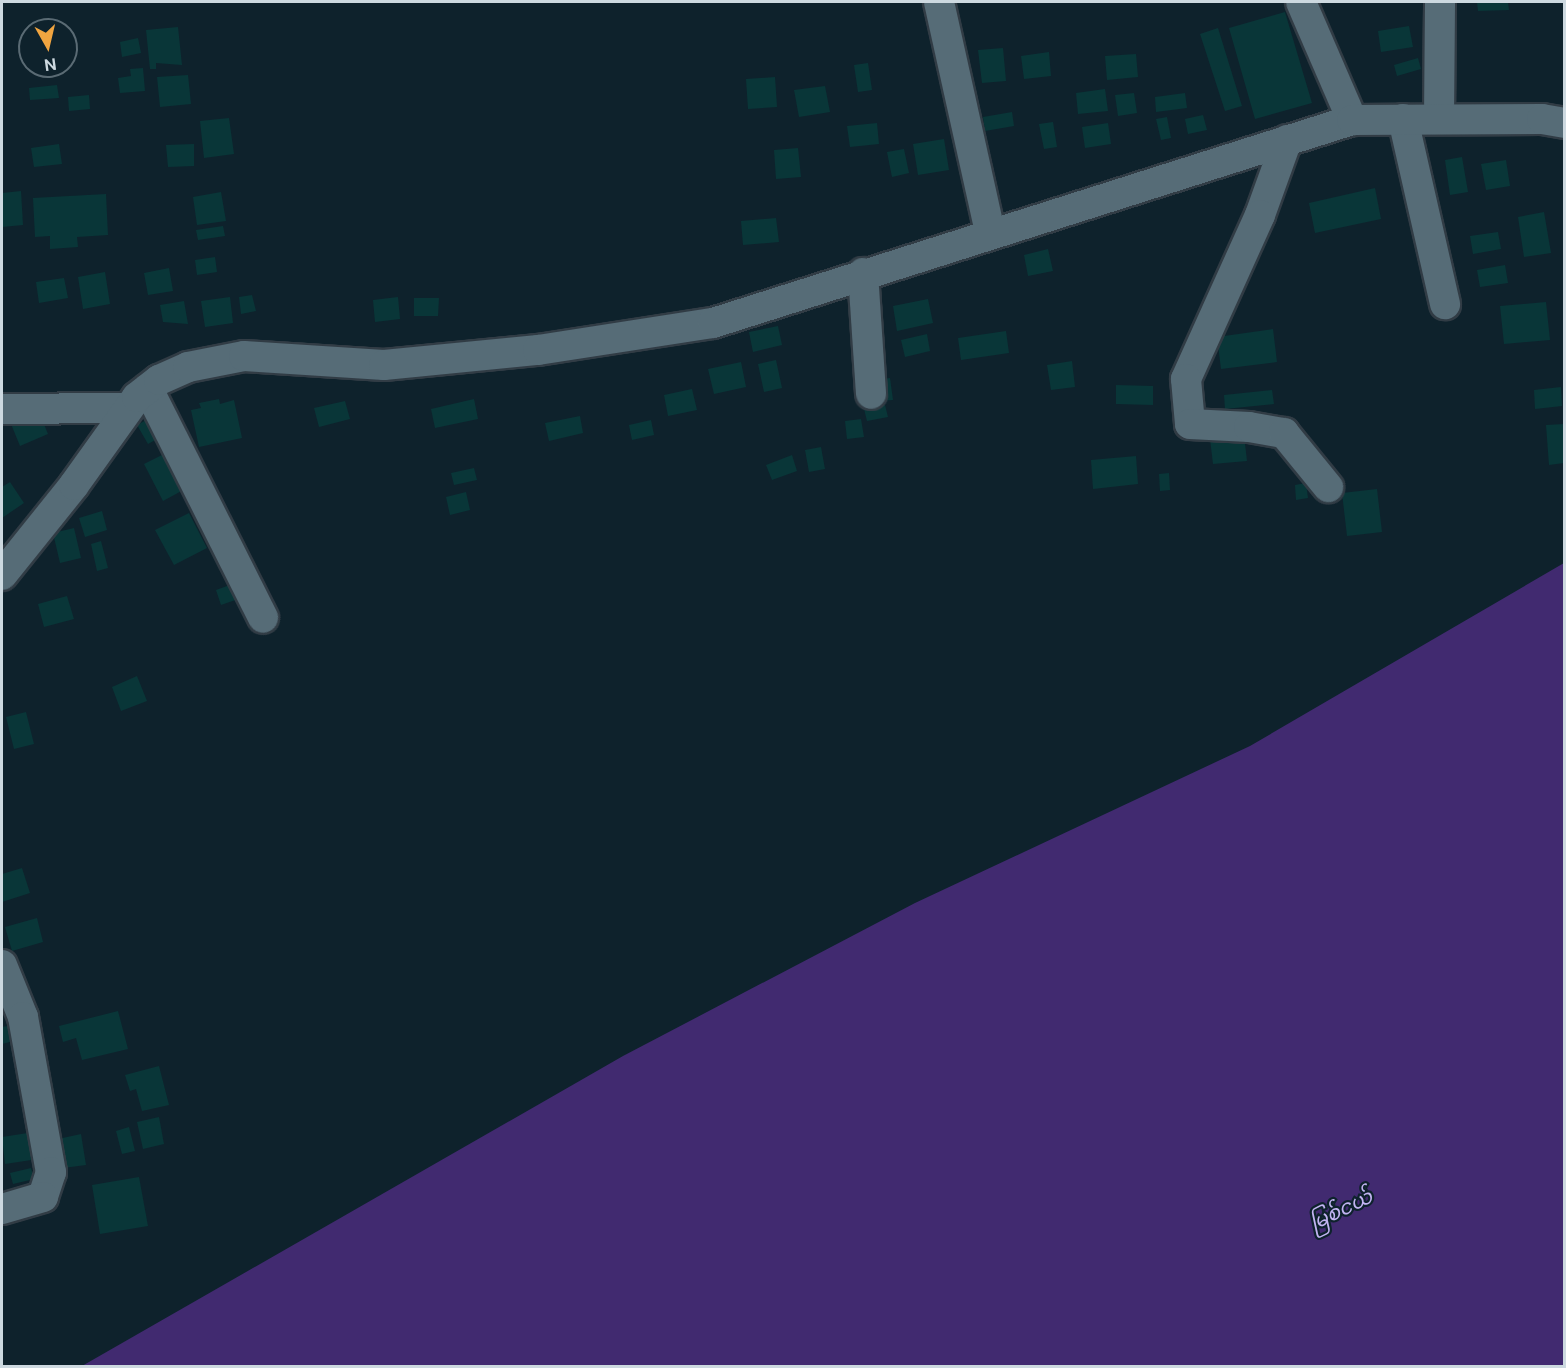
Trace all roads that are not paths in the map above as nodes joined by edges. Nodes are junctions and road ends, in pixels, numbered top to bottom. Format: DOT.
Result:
graph roads {
  1 [pos="939,2"];
  2 [pos="1301,2"];
  3 [pos="1440,2"];
  4 [pos="1403,119"];
  5 [pos="1439,119"];
  6 [pos="1352,120"];
  7 [pos="1564,123"];
  8 [pos="1287,140"];
  9 [pos="990,232"];
  10 [pos="863,273"];
  11 [pos="1445,304"];
  12 [pos="871,394"];
  13 [pos="138,398"];
  14 [pos="2,408"];
  15 [pos="1328,487"];
  16 [pos="2,575"];
  17 [pos="263,618"];
  18 [pos="2,965"];
  19 [pos="2,1209"];
  1 -- 9 [label="street"];
  2 -- 6 [label="street"];
  3 -- 5 [label="street"];
  4 -- 5 [label="street"];
  4 -- 6 [label="street"];
  4 -- 11 [label="street"];
  5 -- 7 [label="street"];
  6 -- 8 [label="street"];
  8 -- 9 [label="street"];
  8 -- 15 [label="street"];
  9 -- 10 [label="street"];
  10 -- 12 [label="street"];
  10 -- 13 [label="street"];
  13 -- 14 [label="street"];
  13 -- 16 [label="street"];
  13 -- 17 [label="street"];
  18 -- 19 [label="street"];
}
